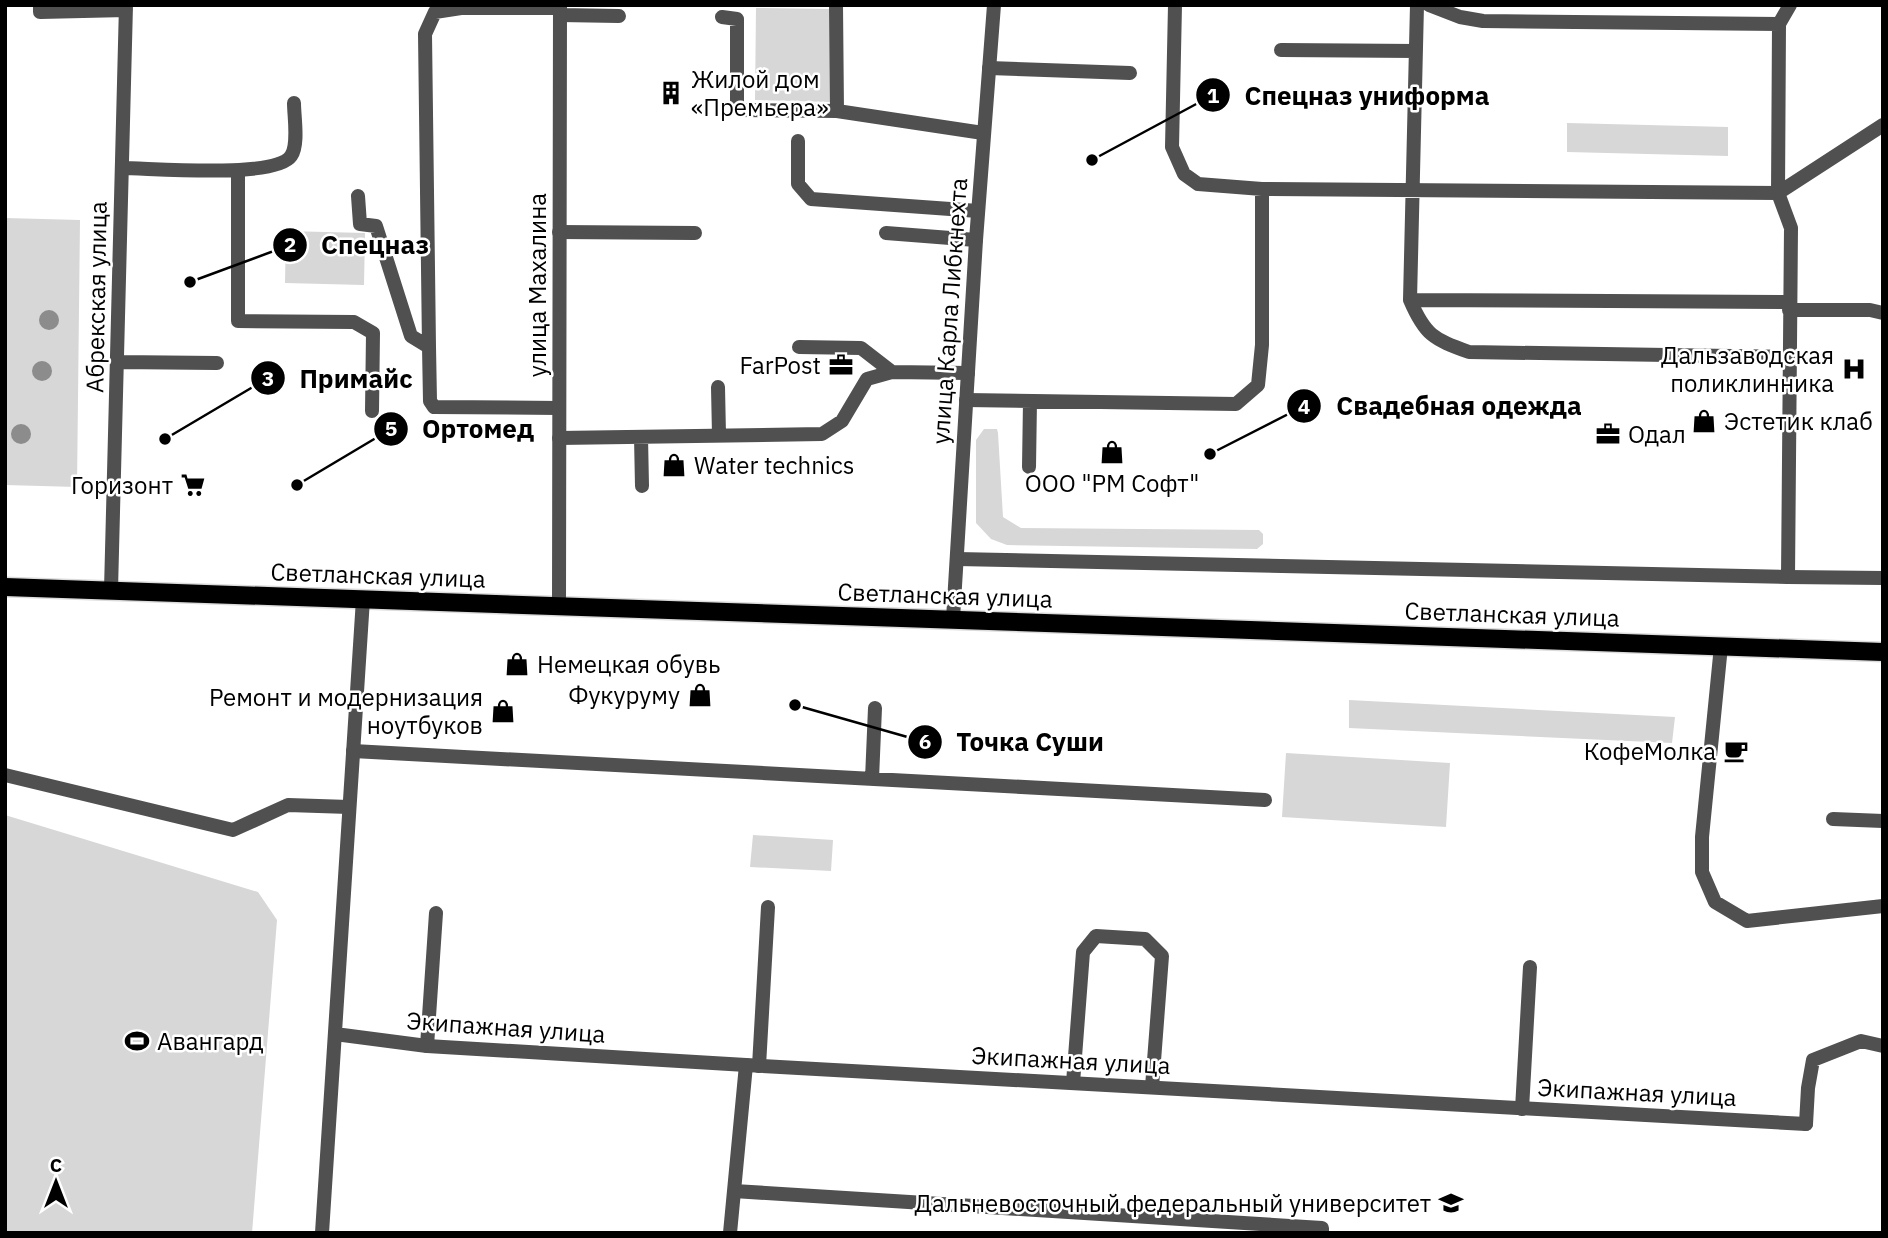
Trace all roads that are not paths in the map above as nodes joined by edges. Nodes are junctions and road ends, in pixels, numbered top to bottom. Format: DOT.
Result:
graph roads {
  1 [pos="40,5"];
  2 [pos="836,5"];
  3 [pos="994,5"];
  4 [pos="1175,5"];
  5 [pos="1417,5"];
  6 [pos="1429,5"];
  7 [pos="1790,5"];
  8 [pos="126,8"];
  9 [pos="560,10"];
  10 [pos="619,16"];
  11 [pos="722,17"];
  12 [pos="1779,24"];
  13 [pos="1281,50"];
  14 [pos="1416,51"];
  15 [pos="989,68"];
  16 [pos="1130,73"];
  17 [pos="294,103"];
  18 [pos="837,111"];
  19 [pos="1883,125"];
  20 [pos="984,133"];
  21 [pos="798,141"];
  22 [pos="122,169"];
  23 [pos="238,171"];
  24 [pos="1262,189"];
  25 [pos="1413,190"];
  26 [pos="1778,193"];
  27 [pos="358,196"];
  28 [pos="978,211"];
  29 [pos="559,232"];
  30 [pos="695,233"];
  31 [pos="886,233"];
  32 [pos="976,240"];
  33 [pos="1410,300"];
  34 [pos="1883,301"];
  35 [pos="1790,306"];
  36 [pos="1876,312"];
  37 [pos="799,346"];
  38 [pos="429,347"];
  39 [pos="1789,357"];
  40 [pos="117,362"];
  41 [pos="217,363"];
  42 [pos="892,372"];
  43 [pos="968,373"];
  44 [pos="718,387"];
  45 [pos="966,400"];
  46 [pos="1030,401"];
  47 [pos="559,408"];
  48 [pos="372,411"];
  49 [pos="719,435"];
  50 [pos="641,437"];
  51 [pos="559,438"];
  52 [pos="1028,467"];
  53 [pos="642,486"];
  54 [pos="957,559"];
  55 [pos="1788,577"];
  56 [pos="1883,578"];
  57 [pos="5,587"];
  58 [pos="111,590"];
  59 [pos="363,599"];
  60 [pos="559,606"];
  61 [pos="953,619"];
  62 [pos="1721,646"];
  63 [pos="1883,652"];
  64 [pos="875,708"];
  65 [pos="353,751"];
  66 [pos="5,775"];
  67 [pos="872,779"];
  68 [pos="1265,800"];
  69 [pos="349,807"];
  70 [pos="1833,819"];
  71 [pos="1883,821"];
  72 [pos="1883,906"];
  73 [pos="768,907"];
  74 [pos="436,913"];
  75 [pos="1530,967"];
  76 [pos="335,1034"];
  77 [pos="427,1046"];
  78 [pos="1883,1046"];
  79 [pos="752,1066"];
  80 [pos="1073,1083"];
  81 [pos="1152,1087"];
  82 [pos="1522,1109"];
  83 [pos="734,1191"];
  84 [pos="322,1233"];
  85 [pos="730,1233"];
  86 [pos="1322,1233"];
  1 -- 8 [label="street"];
  2 -- 18 [label="street"];
  3 -- 15 [label="street, улица Карла Либкнехта"];
  4 -- 24 [label="street"];
  5 -- 14 [label="street"];
  6 -- 12 [label="street"];
  7 -- 12 [label="street"];
  8 -- 22 [label="street, Абрекская улица"];
  9 -- 10 [label="street"];
  9 -- 29 [label="street, улица Махалина"];
  9 -- 38 [label="street"];
  11 -- 18 [label="street"];
  12 -- 26 [label="street"];
  13 -- 14 [label="street"];
  14 -- 25 [label="street"];
  15 -- 16 [label="street"];
  15 -- 20 [label="street, улица Карла Либкнехта"];
  17 -- 23 [label="street"];
  18 -- 20 [label="street"];
  19 -- 26 [label="street"];
  20 -- 28 [label="street, улица Карла Либкнехта"];
  21 -- 28 [label="street"];
  22 -- 23 [label="street"];
  22 -- 40 [label="street, Абрекская улица"];
  23 -- 48 [label="street"];
  24 -- 25 [label="street"];
  24 -- 46 [label="street"];
  25 -- 26 [label="street"];
  25 -- 33 [label="street"];
  26 -- 35 [label="street"];
  27 -- 38 [label="street"];
  28 -- 32 [label="street, улица Карла Либкнехта"];
  29 -- 30 [label="street"];
  29 -- 47 [label="street, улица Махалина"];
  31 -- 32 [label="street"];
  32 -- 43 [label="street, улица Карла Либкнехта"];
  33 -- 35 [label="street"];
  33 -- 39 [label="street"];
  34 -- 36 [label="street"];
  35 -- 36 [label="street"];
  35 -- 39 [label="street"];
  37 -- 42 [label="street"];
  38 -- 47 [label="street"];
  39 -- 55 [label="street"];
  40 -- 41 [label="street"];
  40 -- 58 [label="street, Абрекская улица"];
  42 -- 43 [label="street"];
  42 -- 49 [label="street"];
  43 -- 45 [label="street, улица Карла Либкнехта"];
  44 -- 49 [label="street"];
  45 -- 46 [label="street"];
  45 -- 54 [label="street, улица Карла Либкнехта"];
  46 -- 52 [label="street"];
  47 -- 51 [label="street, улица Махалина"];
  49 -- 50 [label="street"];
  50 -- 51 [label="street"];
  50 -- 53 [label="street"];
  51 -- 60 [label="street, улица Махалина"];
  54 -- 55 [label="street"];
  54 -- 61 [label="street, улица Карла Либкнехта"];
  55 -- 56 [label="street"];
  57 -- 58 [label="main road, Светланская улица"];
  58 -- 59 [label="main road, Светланская улица"];
  59 -- 60 [label="main road, Светланская улица"];
  59 -- 65 [label="street"];
  60 -- 61 [label="main road, Светланская улица"];
  61 -- 62 [label="main road, Светланская улица"];
  62 -- 63 [label="main road, Светланская улица"];
  62 -- 72 [label="street"];
  64 -- 67 [label="street"];
  65 -- 67 [label="street"];
  65 -- 69 [label="street"];
  66 -- 69 [label="street"];
  67 -- 68 [label="street"];
  69 -- 76 [label="street"];
  70 -- 71 [label="street"];
  73 -- 79 [label="street"];
  74 -- 77 [label="street"];
  75 -- 82 [label="street"];
  76 -- 77 [label="street, Экипажная улица"];
  76 -- 84 [label="street"];
  77 -- 79 [label="street, Экипажная улица"];
  78 -- 82 [label="street, Экипажная улица"];
  79 -- 80 [label="street, Экипажная улица"];
  79 -- 83 [label="street"];
  80 -- 81 [label="street, Экипажная улица"];
  80 -- 81 [label="street"];
  81 -- 82 [label="street, Экипажная улица"];
  83 -- 85 [label="street"];
  83 -- 86 [label="street"];
}
